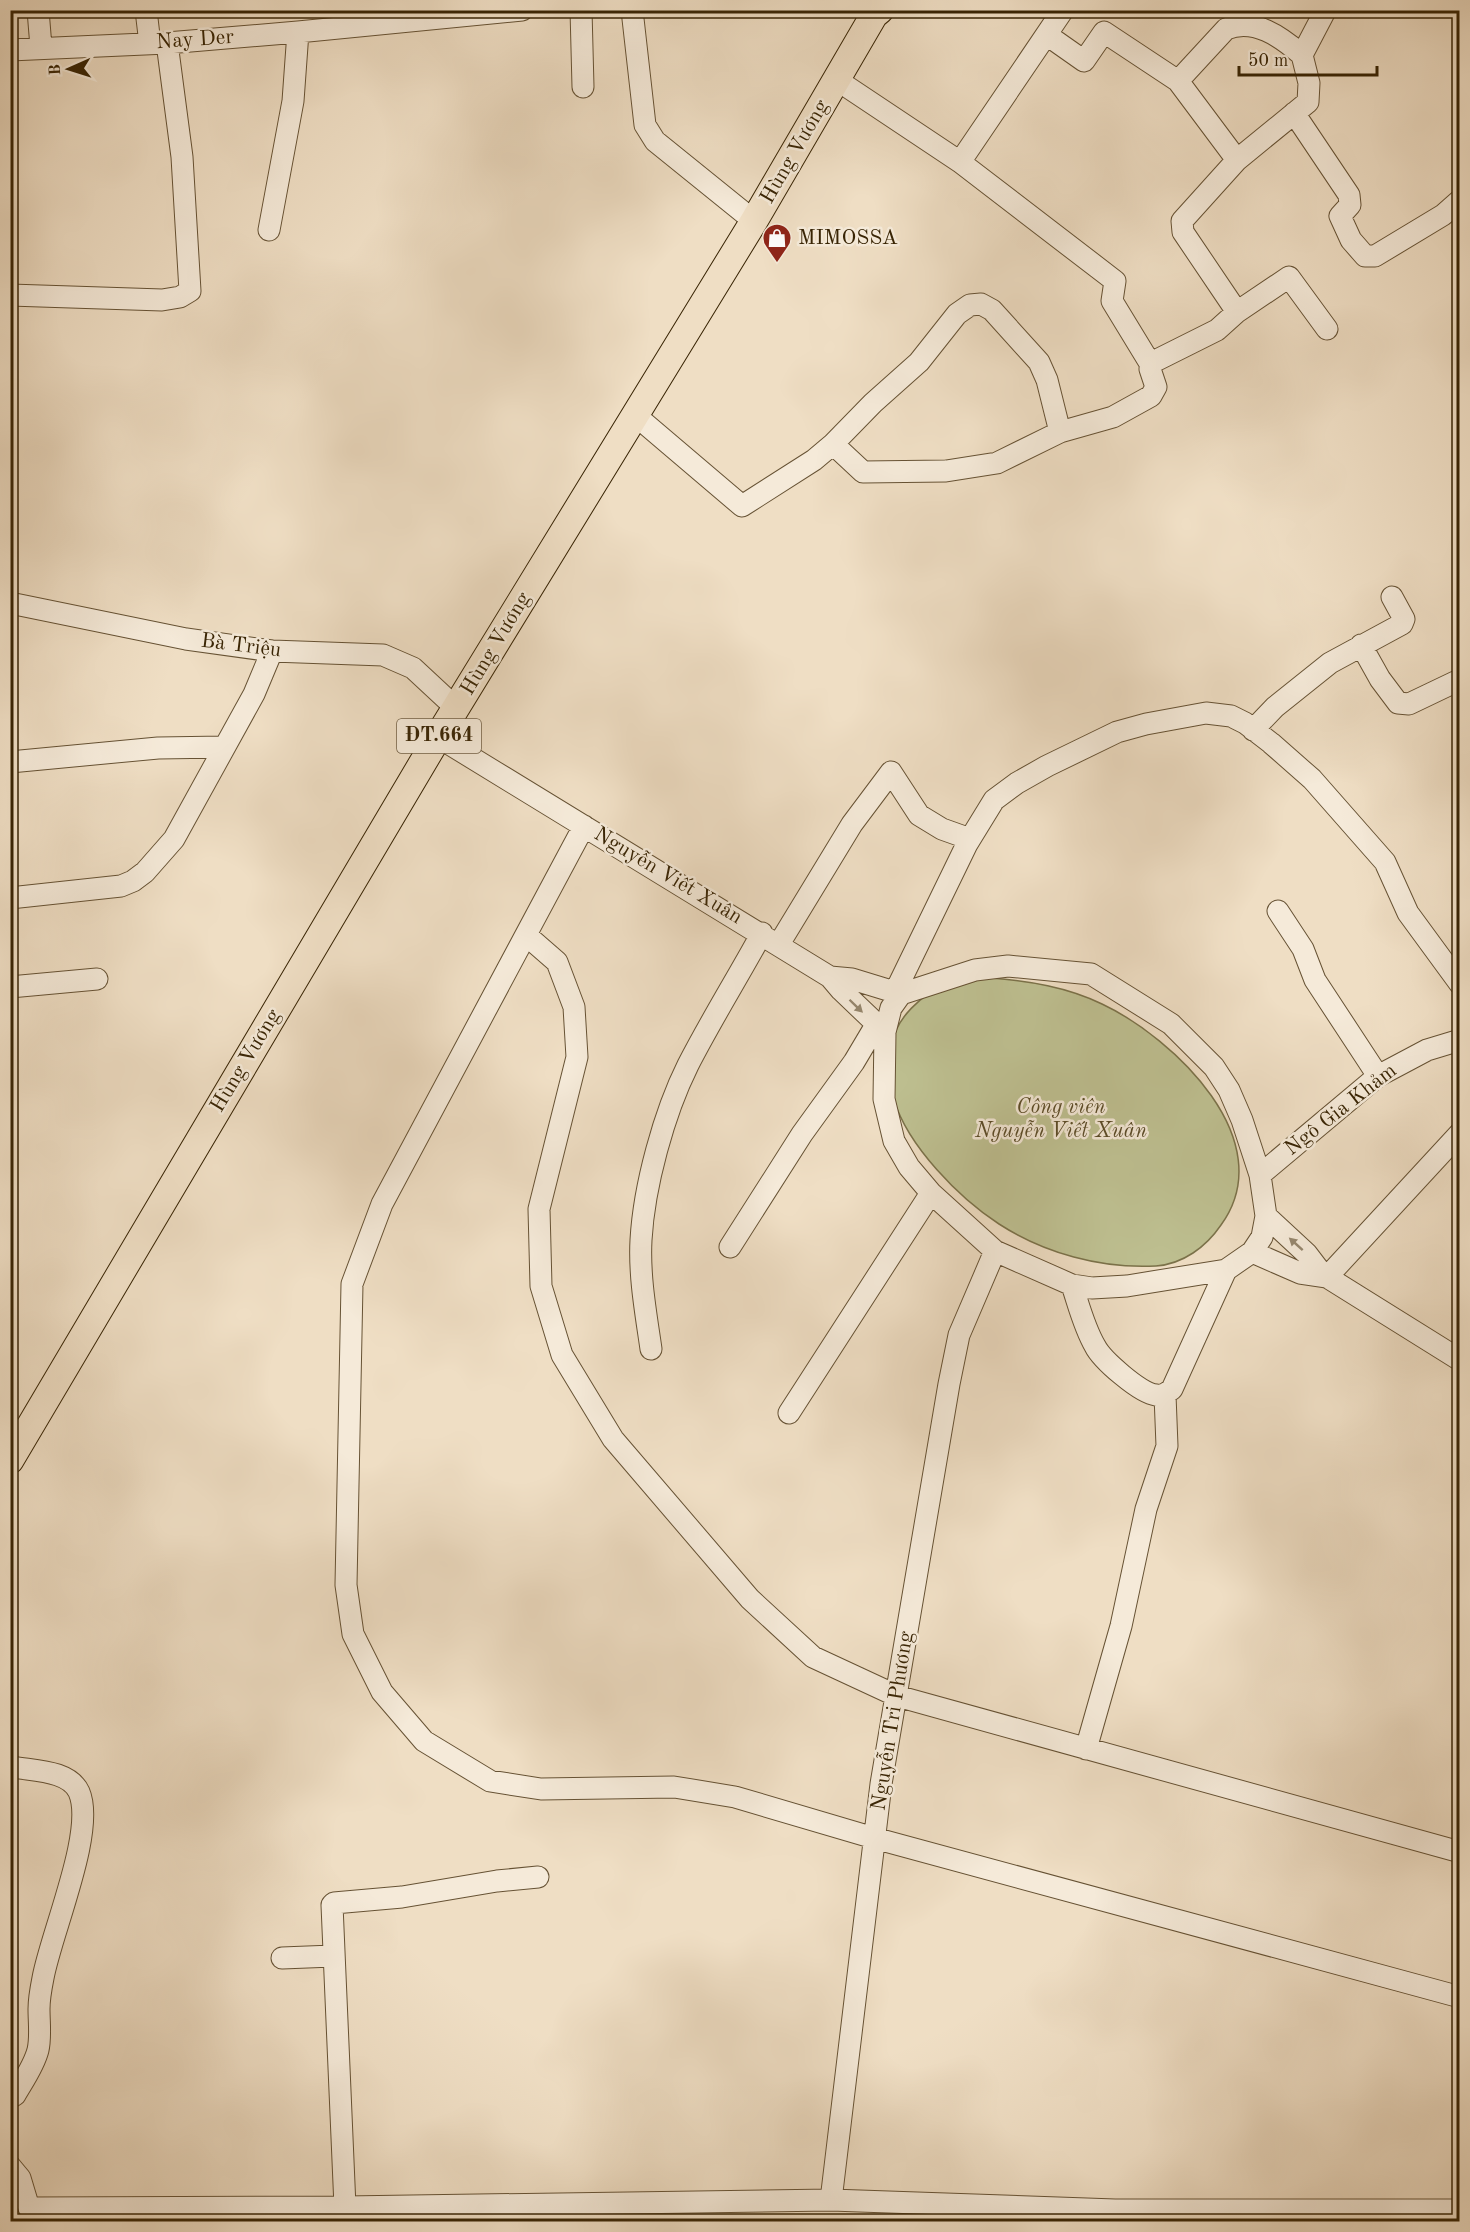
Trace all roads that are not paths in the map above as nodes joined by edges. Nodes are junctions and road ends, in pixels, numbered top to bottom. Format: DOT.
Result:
graph roads {
  1 [pos="38,10"];
  2 [pos="146,10"];
  3 [pos="522,10"];
  4 [pos="581,10"];
  5 [pos="632,10"];
  6 [pos="1064,10"];
  7 [pos="1324,11"];
  8 [pos="873,12"];
  9 [pos="298,32"];
  10 [pos="1047,35"];
  11 [pos="158,43"];
  12 [pos="41,47"];
  13 [pos="10,50"];
  14 [pos="1302,55"];
  15 [pos="837,80"];
  16 [pos="1178,81"];
  17 [pos="583,87"];
  18 [pos="1294,113"];
  19 [pos="1237,160"];
  20 [pos="960,162"];
  21 [pos="1460,200"];
  22 [pos="754,221"];
  23 [pos="269,230"];
  24 [pos="10,296"];
  25 [pos="1237,312"];
  26 [pos="1327,328"];
  27 [pos="1150,365"];
  28 [pos="635,415"];
  29 [pos="1060,432"];
  30 [pos="833,444"];
  31 [pos="1392,597"];
  32 [pos="10,603"];
  33 [pos="1361,645"];
  34 [pos="272,651"];
  35 [pos="1455,682"];
  36 [pos="456,708"];
  37 [pos="1253,730"];
  38 [pos="438,737"];
  39 [pos="224,747"];
  40 [pos="10,762"];
  41 [pos="584,826"];
  42 [pos="970,839"];
  43 [pos="10,898"];
  44 [pos="1278,911"];
  45 [pos="526,934"];
  46 [pos="770,939"];
  47 [pos="830,977"];
  48 [pos="97,979"];
  49 [pos="1460,984"];
  50 [pos="10,987"];
  51 [pos="898,993"];
  52 [pos="881,1028"];
  53 [pos="1460,1040"];
  54 [pos="1378,1076"];
  55 [pos="1460,1133"];
  56 [pos="1260,1175"];
  57 [pos="931,1193"];
  58 [pos="1266,1216"];
  59 [pos="730,1247"];
  60 [pos="995,1251"];
  61 [pos="1252,1252"];
  62 [pos="1226,1270"];
  63 [pos="1325,1276"];
  64 [pos="1072,1285"];
  65 [pos="651,1349"];
  66 [pos="1460,1360"];
  67 [pos="1165,1395"];
  68 [pos="789,1413"];
  69 [pos="10,1460"];
  70 [pos="897,1696"];
  71 [pos="1086,1749"];
  72 [pos="13,1767"];
  73 [pos="874,1838"];
  74 [pos="1460,1852"];
  75 [pos="538,1877"];
  76 [pos="333,1956"];
  77 [pos="282,1958"];
  78 [pos="1460,1997"];
  79 [pos="10,2098"];
  80 [pos="10,2166"];
  81 [pos="831,2200"];
  82 [pos="345,2207"];
  83 [pos="1460,2210"];
  84 [pos="788,2211"];
  85 [pos="859,2211"];
  86 [pos="998,2214"];
  87 [pos="27,2215"];
  88 [pos="1115,2216"];
  89 [pos="1431,2216"];
  1 -- 12 [label="street"];
  2 -- 11 [label="street"];
  3 -- 9 [label="street, Nay Der"];
  4 -- 17 [label="street"];
  5 -- 22 [label="street"];
  6 -- 10 [label="street"];
  7 -- 14 [label="street"];
  8 -- 15 [label="main road, Hùng Vương / ĐT.664"];
  9 -- 11 [label="street, Nay Der"];
  9 -- 23 [label="street"];
  10 -- 16 [label="street"];
  10 -- 20 [label="street"];
  11 -- 12 [label="street, Nay Der"];
  11 -- 24 [label="street"];
  12 -- 13 [label="street, Nay Der"];
  14 -- 16 [label="street"];
  14 -- 18 [label="street"];
  15 -- 20 [label="street"];
  15 -- 22 [label="main road, Hùng Vương / ĐT.664"];
  16 -- 19 [label="street"];
  18 -- 19 [label="street"];
  18 -- 21 [label="street"];
  19 -- 25 [label="street"];
  20 -- 27 [label="street"];
  22 -- 28 [label="main road, Hùng Vương / ĐT.664"];
  25 -- 26 [label="street"];
  25 -- 27 [label="street"];
  27 -- 29 [label="street"];
  28 -- 30 [label="street"];
  28 -- 36 [label="main road, Hùng Vương / ĐT.664"];
  29 -- 30 [label="street"];
  29 -- 30 [label="street"];
  31 -- 33 [label="street"];
  32 -- 34 [label="street, Bà Triệu"];
  33 -- 35 [label="street"];
  33 -- 37 [label="street"];
  34 -- 36 [label="street, Bà Triệu"];
  34 -- 39 [label="street"];
  36 -- 38 [label="main road, Hùng Vương / ĐT.664"];
  37 -- 42 [label="street"];
  37 -- 49 [label="street"];
  38 -- 41 [label="street, Nguyễn Viết Xuân"];
  38 -- 69 [label="main road, Hùng Vương / ĐT.664"];
  39 -- 40 [label="street"];
  39 -- 43 [label="street"];
  41 -- 45 [label="street"];
  41 -- 46 [label="street, Nguyễn Viết Xuân"];
  42 -- 46 [label="street"];
  42 -- 51 [label="street"];
  44 -- 54 [label="street"];
  45 -- 70 [label="street"];
  45 -- 73 [label="street"];
  46 -- 47 [label="street, Nguyễn Viết Xuân"];
  46 -- 65 [label="street"];
  47 -- 51 [label="street"];
  47 -- 52 [label="street, Nguyễn Viết Xuân, one-way"];
  48 -- 50 [label="street"];
  51 -- 52 [label="street"];
  51 -- 56 [label="street"];
  52 -- 57 [label="street"];
  52 -- 59 [label="street"];
  53 -- 54 [label="street, Ngô Gia Khảm"];
  54 -- 56 [label="street, Ngô Gia Khảm"];
  55 -- 63 [label="street"];
  56 -- 58 [label="street"];
  57 -- 60 [label="street"];
  57 -- 68 [label="street"];
  58 -- 61 [label="street"];
  63 -- 58 [label="street, one-way"];
  60 -- 64 [label="street"];
  60 -- 70 [label="street, Nguyễn Tri Phương"];
  61 -- 62 [label="street"];
  61 -- 63 [label="street"];
  62 -- 64 [label="street"];
  62 -- 67 [label="street"];
  63 -- 66 [label="street"];
  64 -- 67 [label="street"];
  67 -- 71 [label="street"];
  70 -- 71 [label="street"];
  70 -- 73 [label="street, Nguyễn Tri Phương"];
  71 -- 74 [label="street"];
  72 -- 79 [label="street"];
  73 -- 78 [label="street"];
  73 -- 81 [label="street, Nguyễn Tri Phương"];
  75 -- 76 [label="street"];
  76 -- 77 [label="street"];
  76 -- 82 [label="street"];
  80 -- 87 [label="street"];
  81 -- 84 [label="street"];
  81 -- 85 [label="street"];
  82 -- 84 [label="street"];
  82 -- 87 [label="street"];
  83 -- 89 [label="street"];
  85 -- 86 [label="street"];
  86 -- 88 [label="street"];
  88 -- 89 [label="street"];
}
